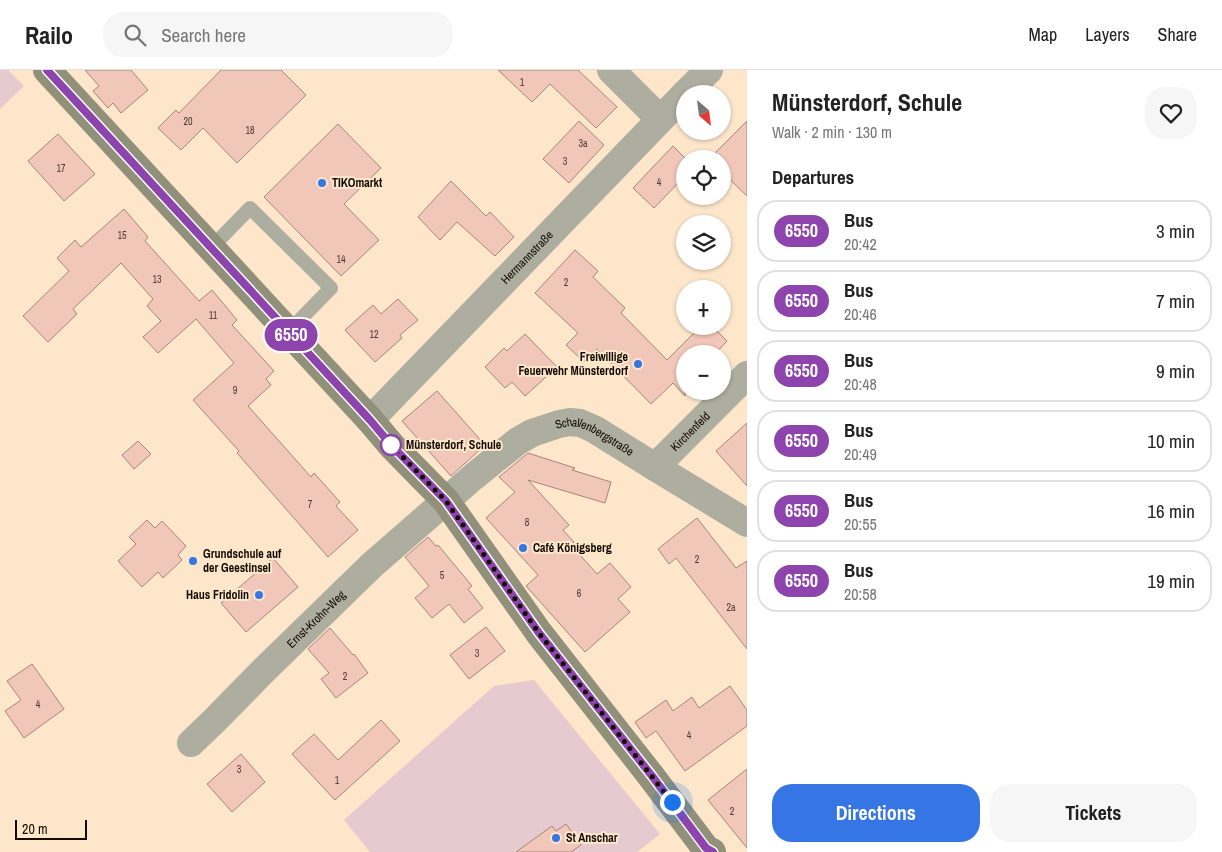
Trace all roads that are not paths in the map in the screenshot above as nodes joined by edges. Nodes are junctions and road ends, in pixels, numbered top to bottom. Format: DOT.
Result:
graph roads {
  1 [pos="47,70"];
  2 [pos="611,70"];
  3 [pos="709,70"];
  4 [pos="694,85"];
  5 [pos="676,103"];
  6 [pos="660,119"];
  7 [pos="211,248"];
  8 [pos="288,332"];
  9 [pos="747,375"];
  10 [pos="370,420"];
  11 [pos="655,467"];
  12 [pos="446,501"];
  13 [pos="747,523"];
  14 [pos="191,743"];
  15 [pos="706,851"];
  1 -- 7 [label="street"];
  2 -- 6 [label="street"];
  3 -- 4 [label="street, Hermannstraße"];
  5 -- 6 [label="street, Hermannstraße"];
  6 -- 10 [label="street, Hermannstraße"];
  7 -- 8 [label="street"];
  7 -- 8 [label="lane"];
  8 -- 10 [label="street"];
  9 -- 11 [label="street, Kirchenfeld"];
  10 -- 12 [label="street"];
  11 -- 12 [label="street, Schallenbergstraße"];
  11 -- 13 [label="street, Schallenbergstraße"];
  12 -- 14 [label="street, Ernst-Krohn-Weg"];
  12 -- 15 [label="street"];
}
